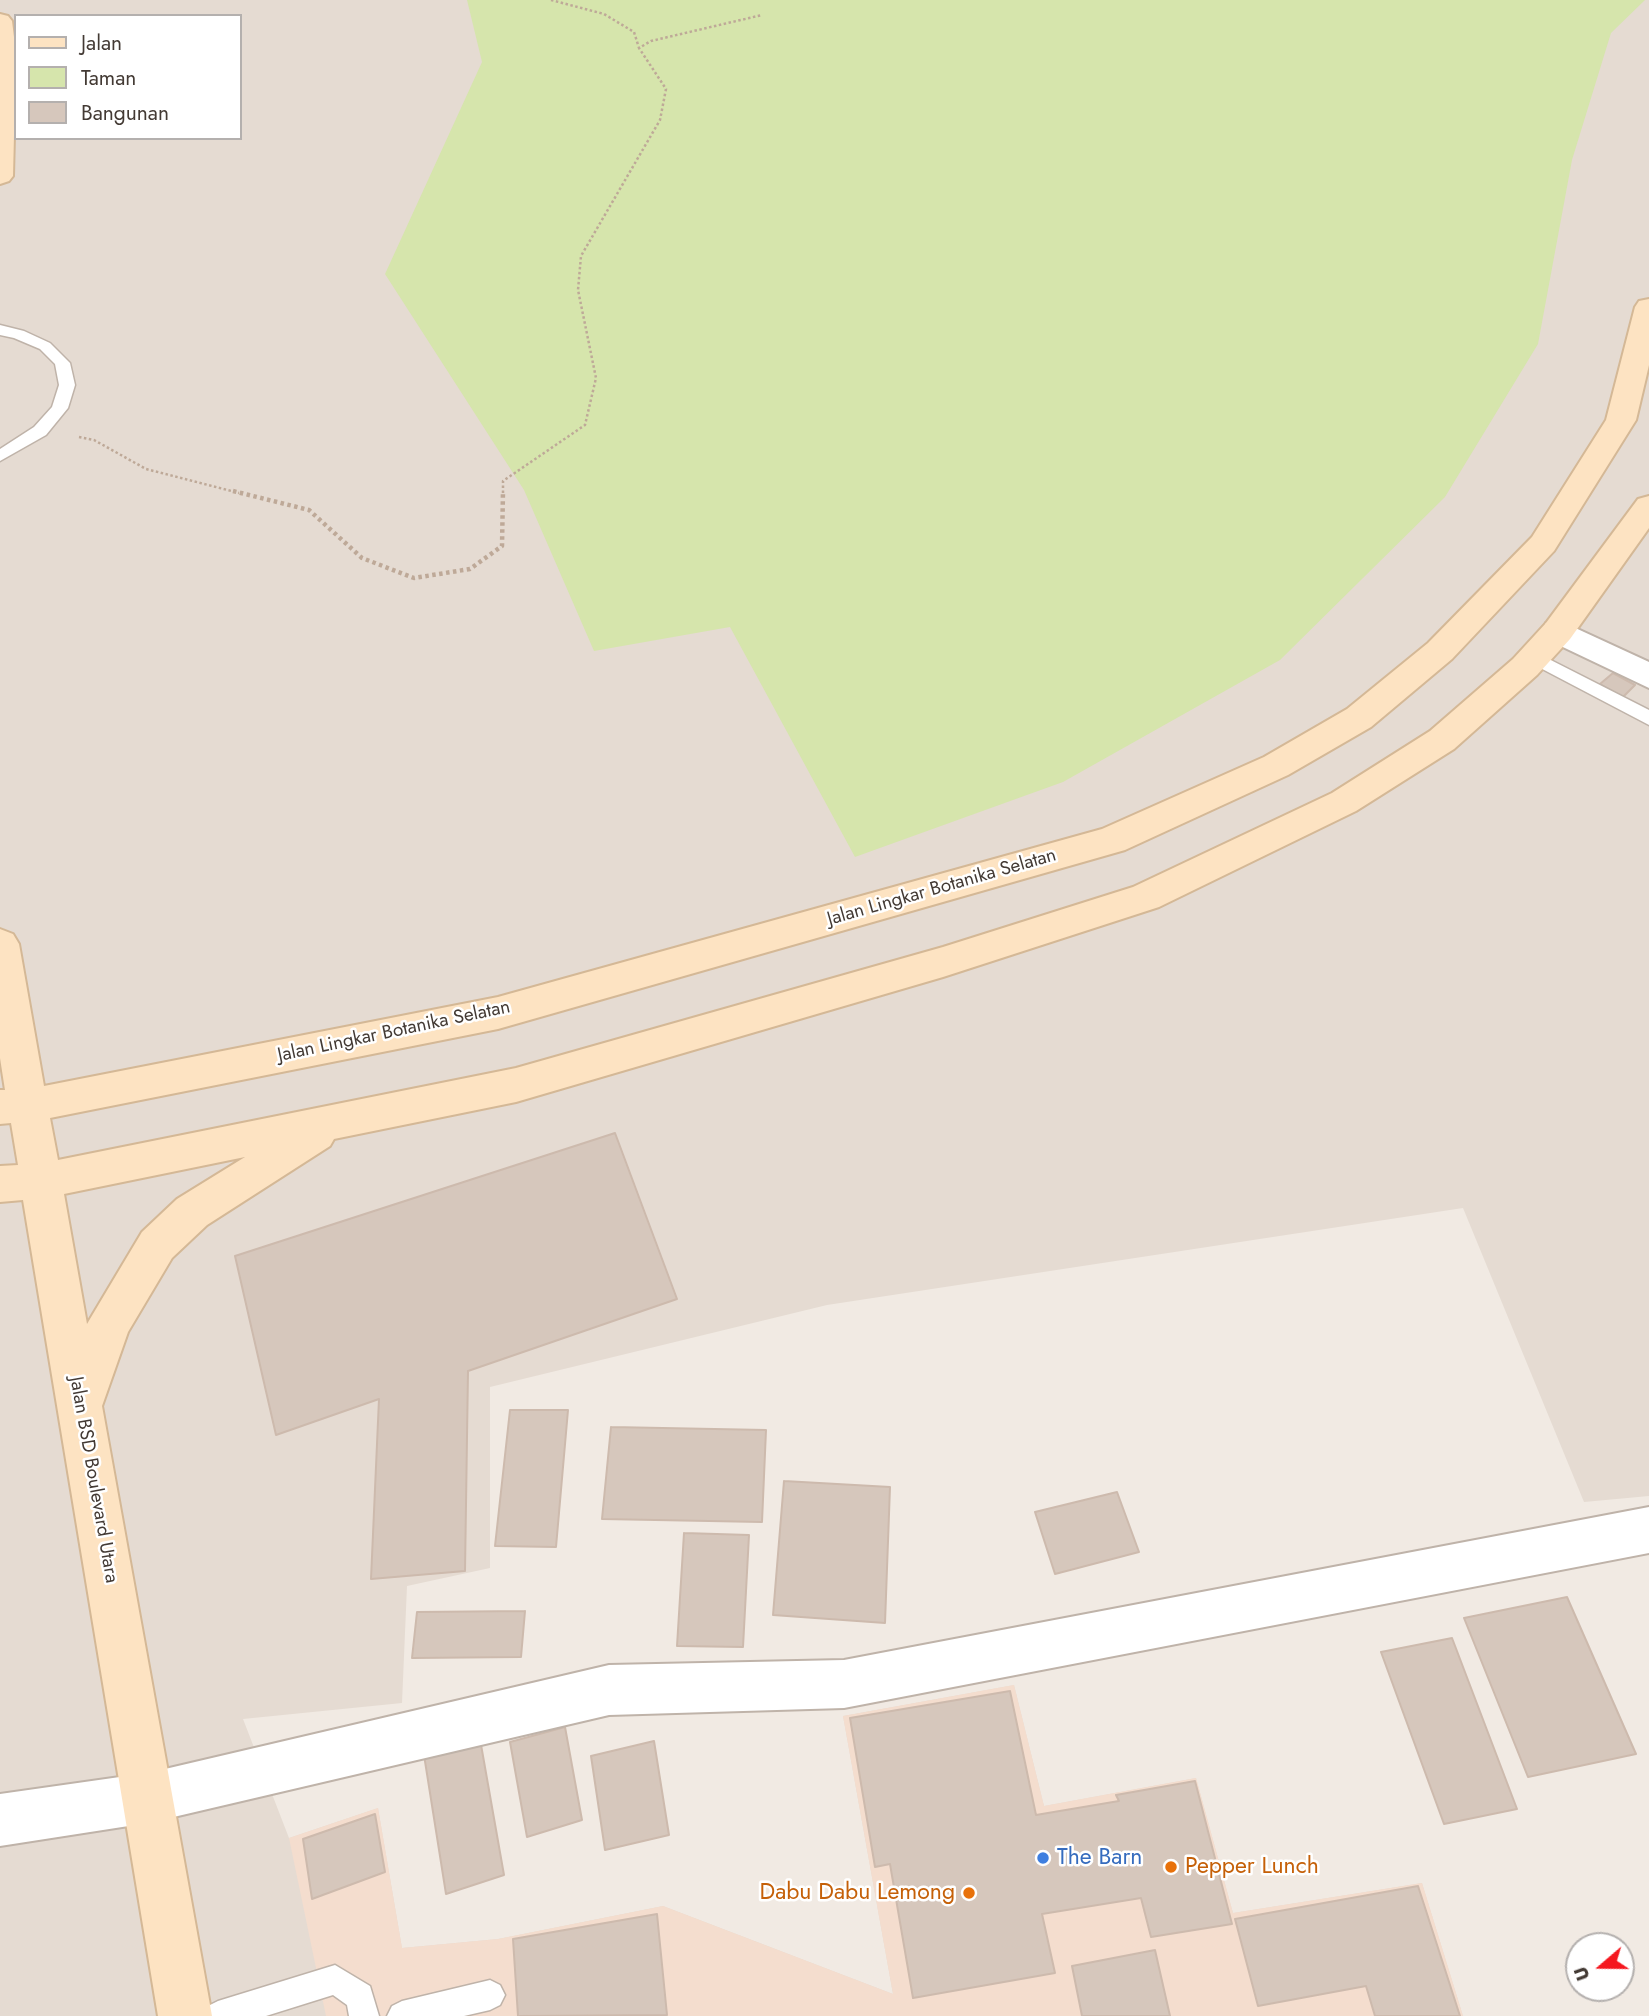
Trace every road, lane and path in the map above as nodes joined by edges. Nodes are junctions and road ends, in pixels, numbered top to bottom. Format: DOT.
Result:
graph roads {
  1 [pos="551,0"];
  2 [pos="762,15"];
  3 [pos="0,21"];
  4 [pos="639,48"];
  5 [pos="0,176"];
  6 [pos="1649,307"];
  7 [pos="0,330"];
  8 [pos="40,431"];
  9 [pos="0,456"];
  10 [pos="1649,506"];
  11 [pos="1546,644"];
  12 [pos="1649,676"];
  13 [pos="1649,718"];
  14 [pos="0,944"];
  15 [pos="14,1106"];
  16 [pos="335,1122"];
  17 [pos="21,1183"];
  18 [pos="80,1407"];
  19 [pos="1649,1530"];
  20 [pos="148,1798"];
  21 [pos="0,1820"];
  22 [pos="490,1995"];
  23 [pos="185,2016"];
  24 [pos="218,2016"];
  25 [pos="363,2016"];
  26 [pos="402,2016"];
  1 -- 4 [label="path"];
  2 -- 4 [label="path"];
  3 -- 5 [label="street"];
  4 -- 8 [label="path"];
  6 -- 15 [label="street, Jalan Lingkar Botanika Selatan"];
  7 -- 8 [label="lane"];
  8 -- 9 [label="lane"];
  10 -- 11 [label="street"];
  11 -- 12 [label="street"];
  11 -- 13 [label="lane"];
  11 -- 16 [label="street"];
  14 -- 15 [label="street, Jalan BSD Boulevard Utara"];
  15 -- 17 [label="street, Jalan BSD Boulevard Utara"];
  16 -- 17 [label="street"];
  16 -- 18 [label="street"];
  17 -- 18 [label="street, Jalan BSD Boulevard Utara"];
  18 -- 20 [label="street, Jalan BSD Boulevard Utara"];
  19 -- 20 [label="street"];
  20 -- 21 [label="street"];
  20 -- 23 [label="street, Jalan BSD Boulevard Utara"];
  22 -- 26 [label="lane"];
  24 -- 25 [label="lane"];
}
